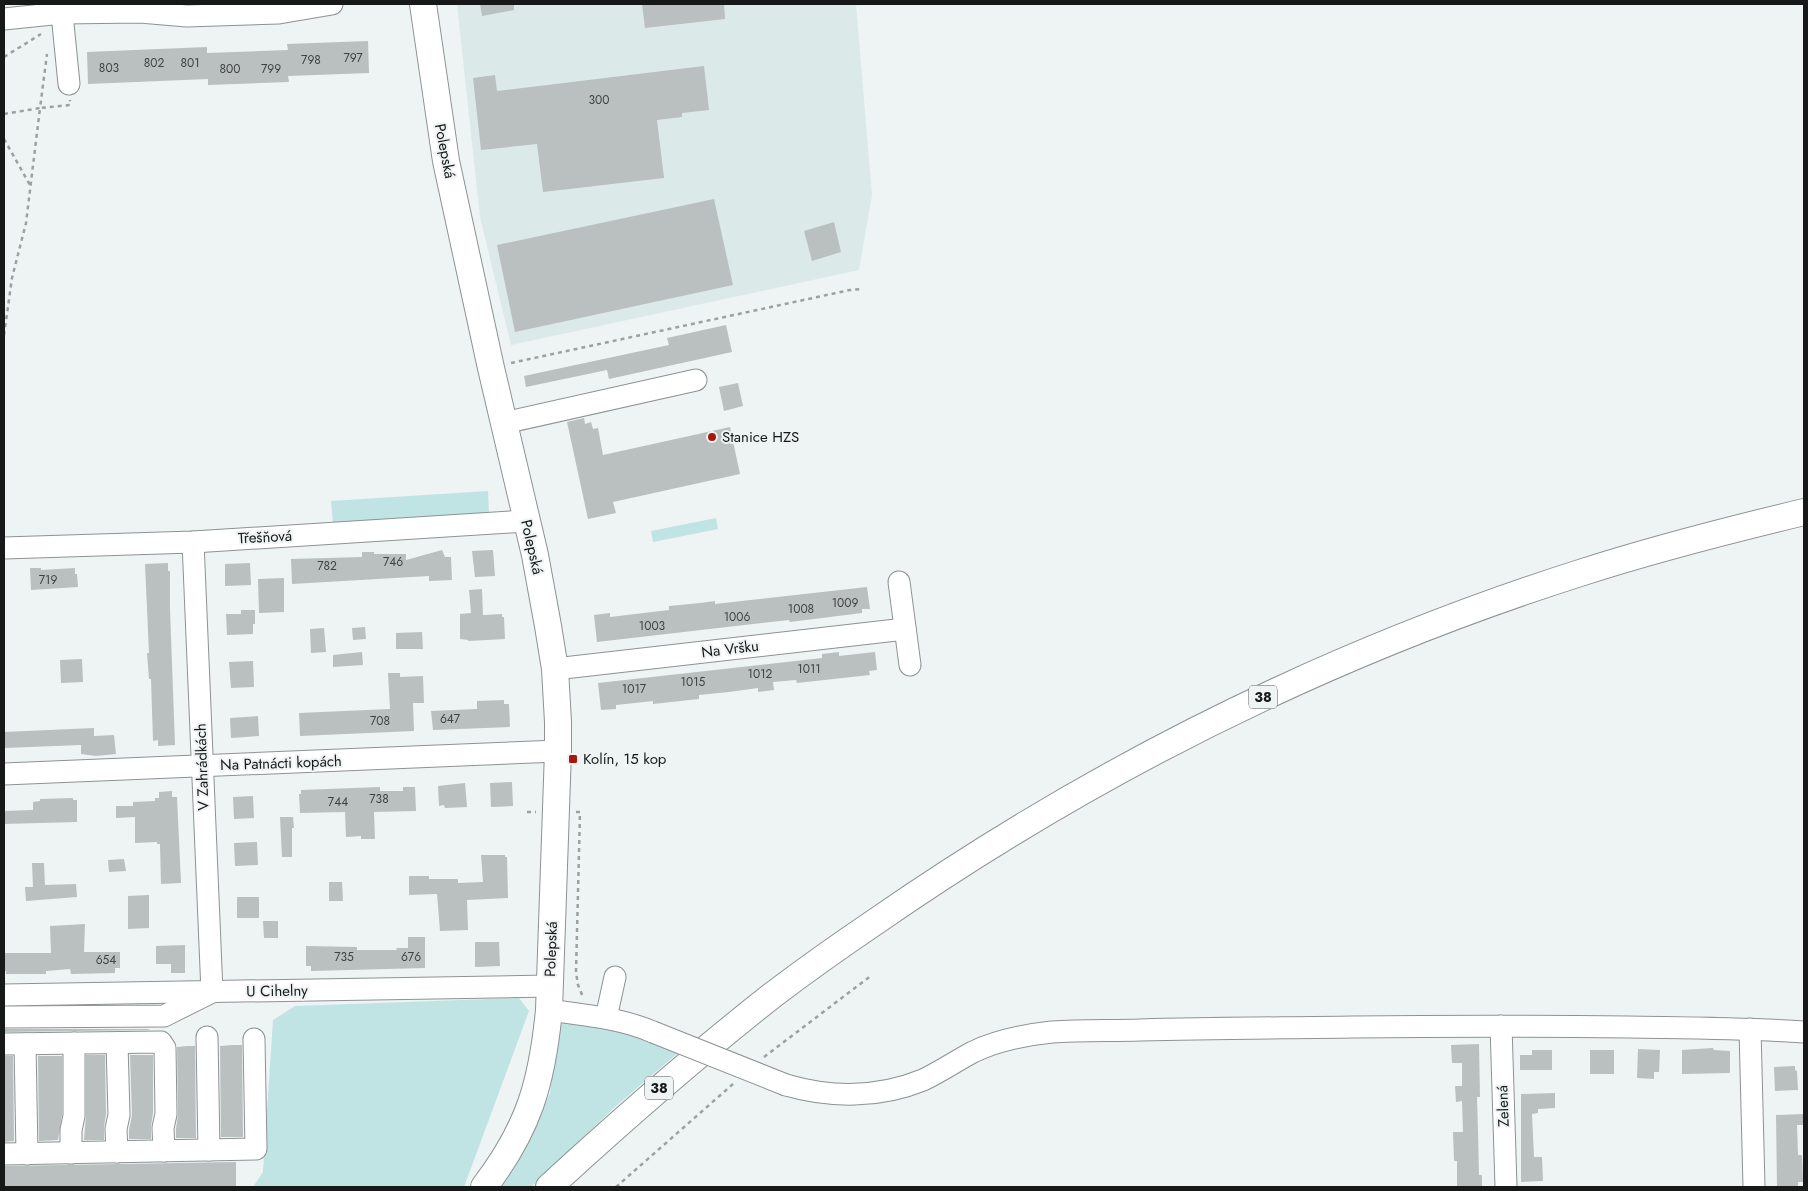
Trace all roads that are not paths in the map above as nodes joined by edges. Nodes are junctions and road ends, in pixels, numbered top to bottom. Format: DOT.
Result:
graph roads {
  1 [pos="332,4"];
  2 [pos="423,4"];
  3 [pos="127,8"];
  4 [pos="62,9"];
  5 [pos="4,18"];
  6 [pos="69,84"];
  7 [pos="696,380"];
  8 [pos="504,423"];
  9 [pos="1804,512"];
  10 [pos="526,521"];
  11 [pos="193,542"];
  12 [pos="4,548"];
  13 [pos="899,582"];
  14 [pos="905,629"];
  15 [pos="910,665"];
  16 [pos="555,669"];
  17 [pos="558,751"];
  18 [pos="202,766"];
  19 [pos="4,774"];
  20 [pos="615,977"];
  21 [pos="212,992"];
  22 [pos="4,995"];
  23 [pos="549,998"];
  24 [pos="4,1017"];
  25 [pos="606,1018"];
  26 [pos="1501,1026"];
  27 [pos="1750,1029"];
  28 [pos="1804,1032"];
  29 [pos="207,1036"];
  30 [pos="254,1039"];
  31 [pos="74,1043"];
  32 [pos="118,1043"];
  33 [pos="14,1044"];
  34 [pos="209,1150"];
  35 [pos="164,1151"];
  36 [pos="71,1152"];
  37 [pos="117,1152"];
  38 [pos="4,1154"];
  39 [pos="26,1154"];
  40 [pos="484,1187"];
  41 [pos="549,1187"];
  42 [pos="1506,1187"];
  43 [pos="1754,1187"];
  1 -- 3 [label="street"];
  2 -- 8 [label="main road, Polepská"];
  3 -- 4 [label="street"];
  4 -- 5 [label="street"];
  4 -- 6 [label="street"];
  7 -- 8 [label="street"];
  8 -- 10 [label="main road, Polepská"];
  9 -- 41 [label="main road, 38"];
  10 -- 11 [label="street, Třešňová"];
  10 -- 16 [label="main road, Polepská"];
  11 -- 12 [label="street, Třešňová"];
  11 -- 18 [label="street, V Zahrádkách"];
  13 -- 14 [label="street"];
  14 -- 15 [label="street"];
  14 -- 16 [label="street, Na Vršku"];
  16 -- 17 [label="main road, Polepská"];
  17 -- 18 [label="street, Na Patnácti kopách"];
  17 -- 23 [label="main road, Polepská"];
  18 -- 19 [label="street, Na Patnácti kopách"];
  18 -- 21 [label="street, V Zahrádkách"];
  20 -- 25 [label="street"];
  21 -- 22 [label="street, U Cihelny"];
  21 -- 23 [label="street, U Cihelny"];
  21 -- 24 [label="street"];
  23 -- 25 [label="street, U Cihelny"];
  23 -- 40 [label="main road, Polepská"];
  25 -- 26 [label="street, U Cihelny, bridge"];
  26 -- 27 [label="street, U Cihelny"];
  26 -- 42 [label="street, Zelená"];
  27 -- 28 [label="street, U Cihelny"];
  27 -- 43 [label="street"];
  29 -- 34 [label="street"];
  30 -- 34 [label="street"];
  31 -- 32 [label="street"];
  31 -- 33 [label="street"];
  31 -- 36 [label="street"];
  32 -- 35 [label="street"];
  32 -- 37 [label="street"];
  33 -- 39 [label="street"];
  34 -- 35 [label="street"];
  35 -- 37 [label="street"];
  36 -- 37 [label="street"];
  36 -- 39 [label="street"];
  38 -- 39 [label="street"];
}
